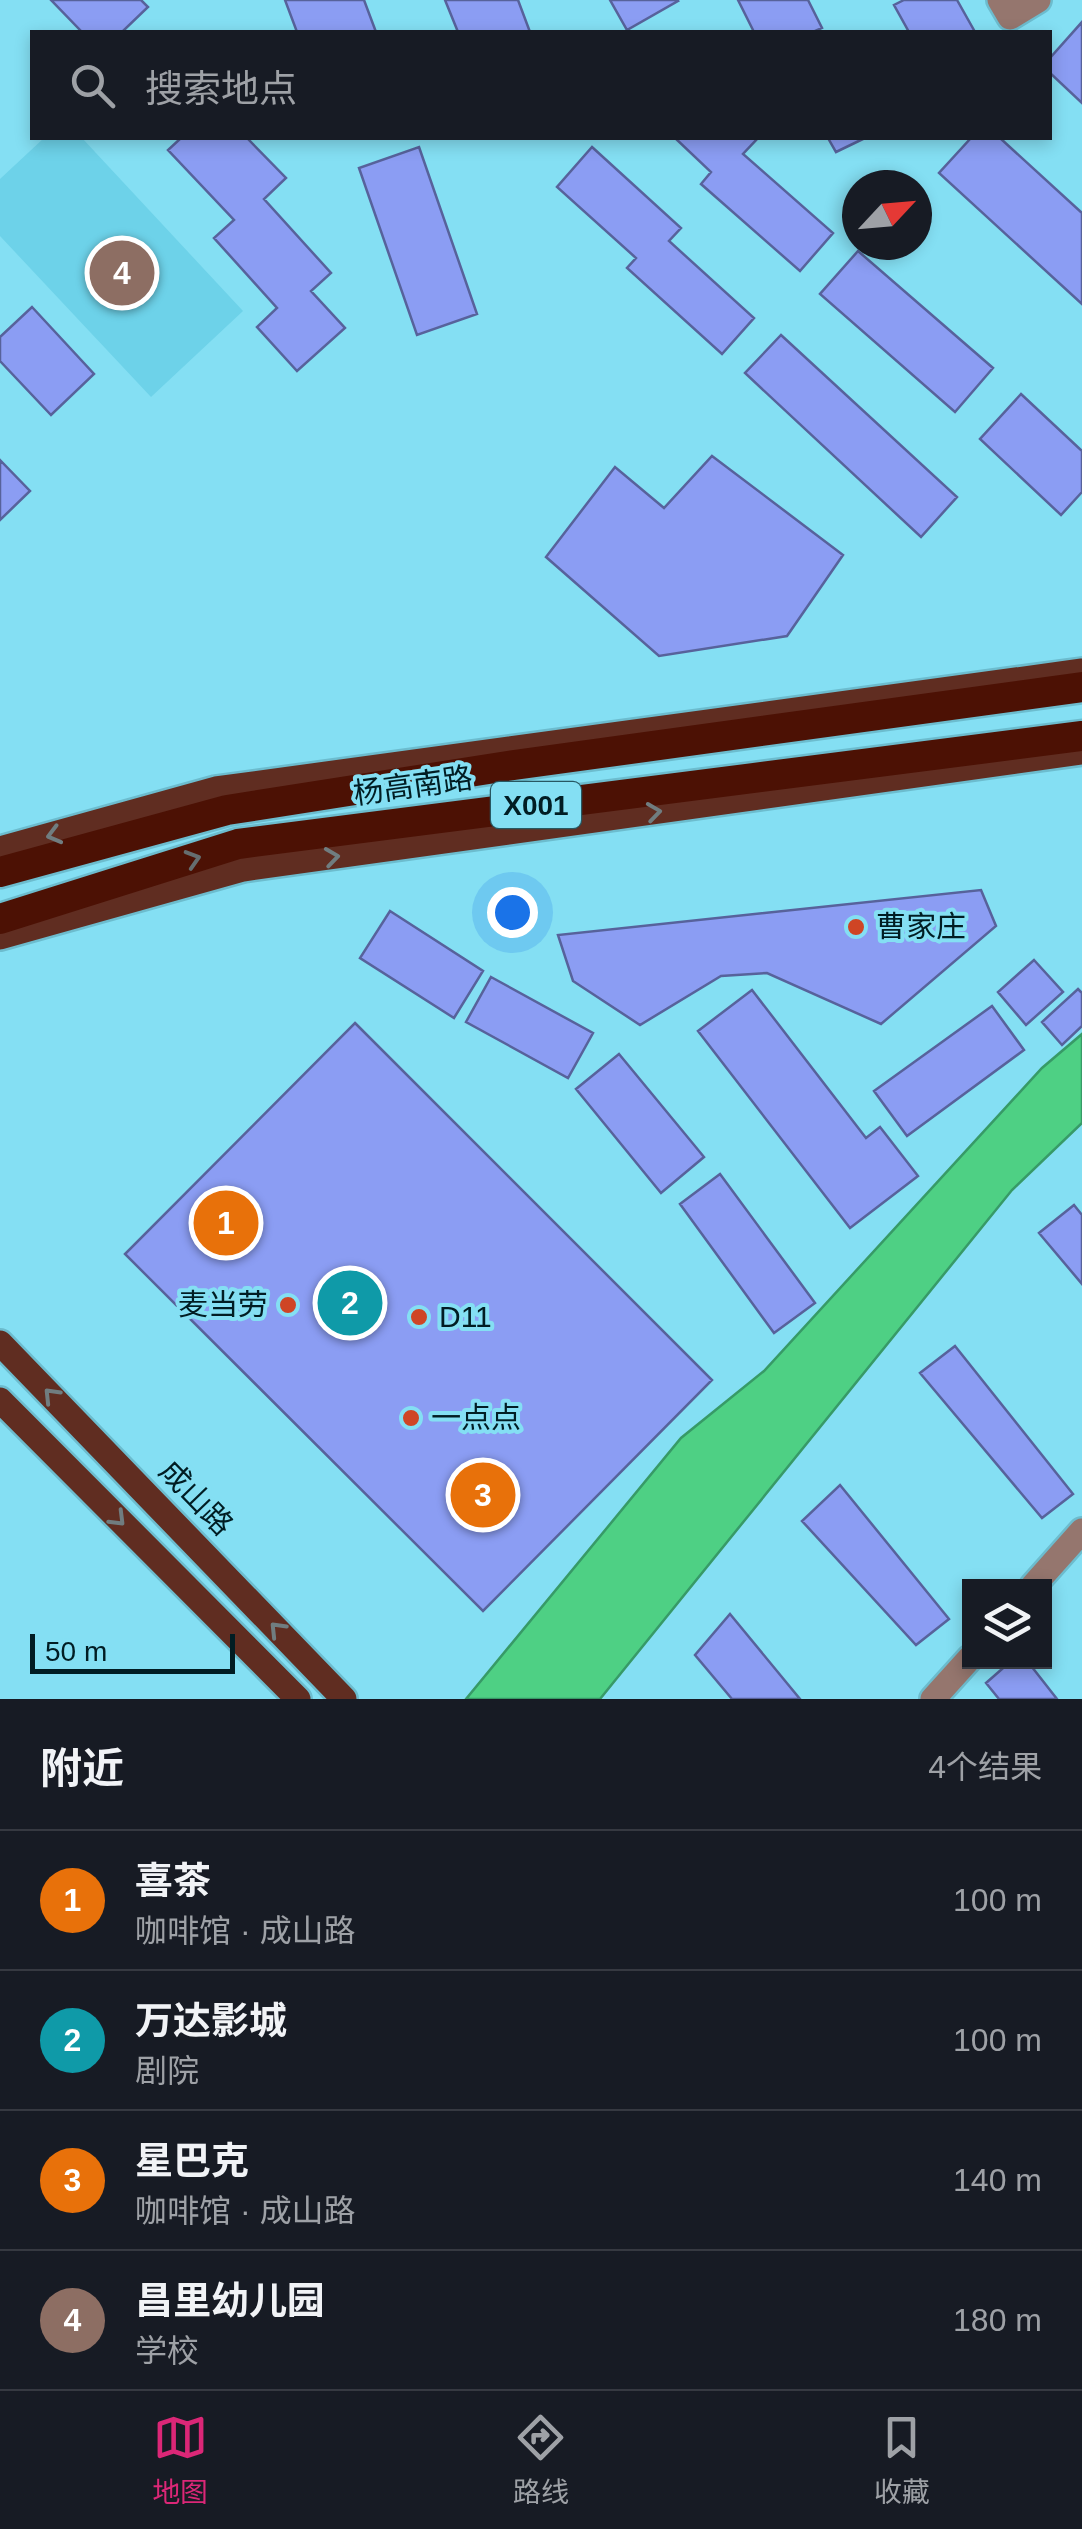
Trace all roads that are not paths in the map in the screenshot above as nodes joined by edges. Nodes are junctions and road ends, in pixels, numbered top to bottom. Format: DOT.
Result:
graph roads {
  1 [pos="1000,0"];
  2 [pos="1038,0"];
  3 [pos="1082,671"];
  4 [pos="1082,687"];
  5 [pos="1082,736"];
  6 [pos="1082,752"];
  7 [pos="0,849"];
  8 [pos="0,872"];
  9 [pos="0,920"];
  10 [pos="0,937"];
  11 [pos="0,1342"];
  12 [pos="0,1400"];
  13 [pos="1082,1531"];
  14 [pos="1038,1579"];
  15 [pos="962,1667"];
  16 [pos="298,1699"];
  17 [pos="344,1699"];
  18 [pos="933,1699"];
  1 -- 2 [label="lane"];
  3 -- 7 [label="main road, 杨高南路 / X001, one-way"];
  4 -- 8 [label="highway, 杨高南路 / X001"];
  9 -- 5 [label="highway, 杨高南路 / X001, one-way"];
  10 -- 6 [label="main road, 杨高南路 / X001, one-way"];
  17 -- 11 [label="main road, 成山路, one-way"];
  12 -- 16 [label="main road, one-way"];
  13 -- 14 [label="lane"];
  15 -- 18 [label="lane"];
}
